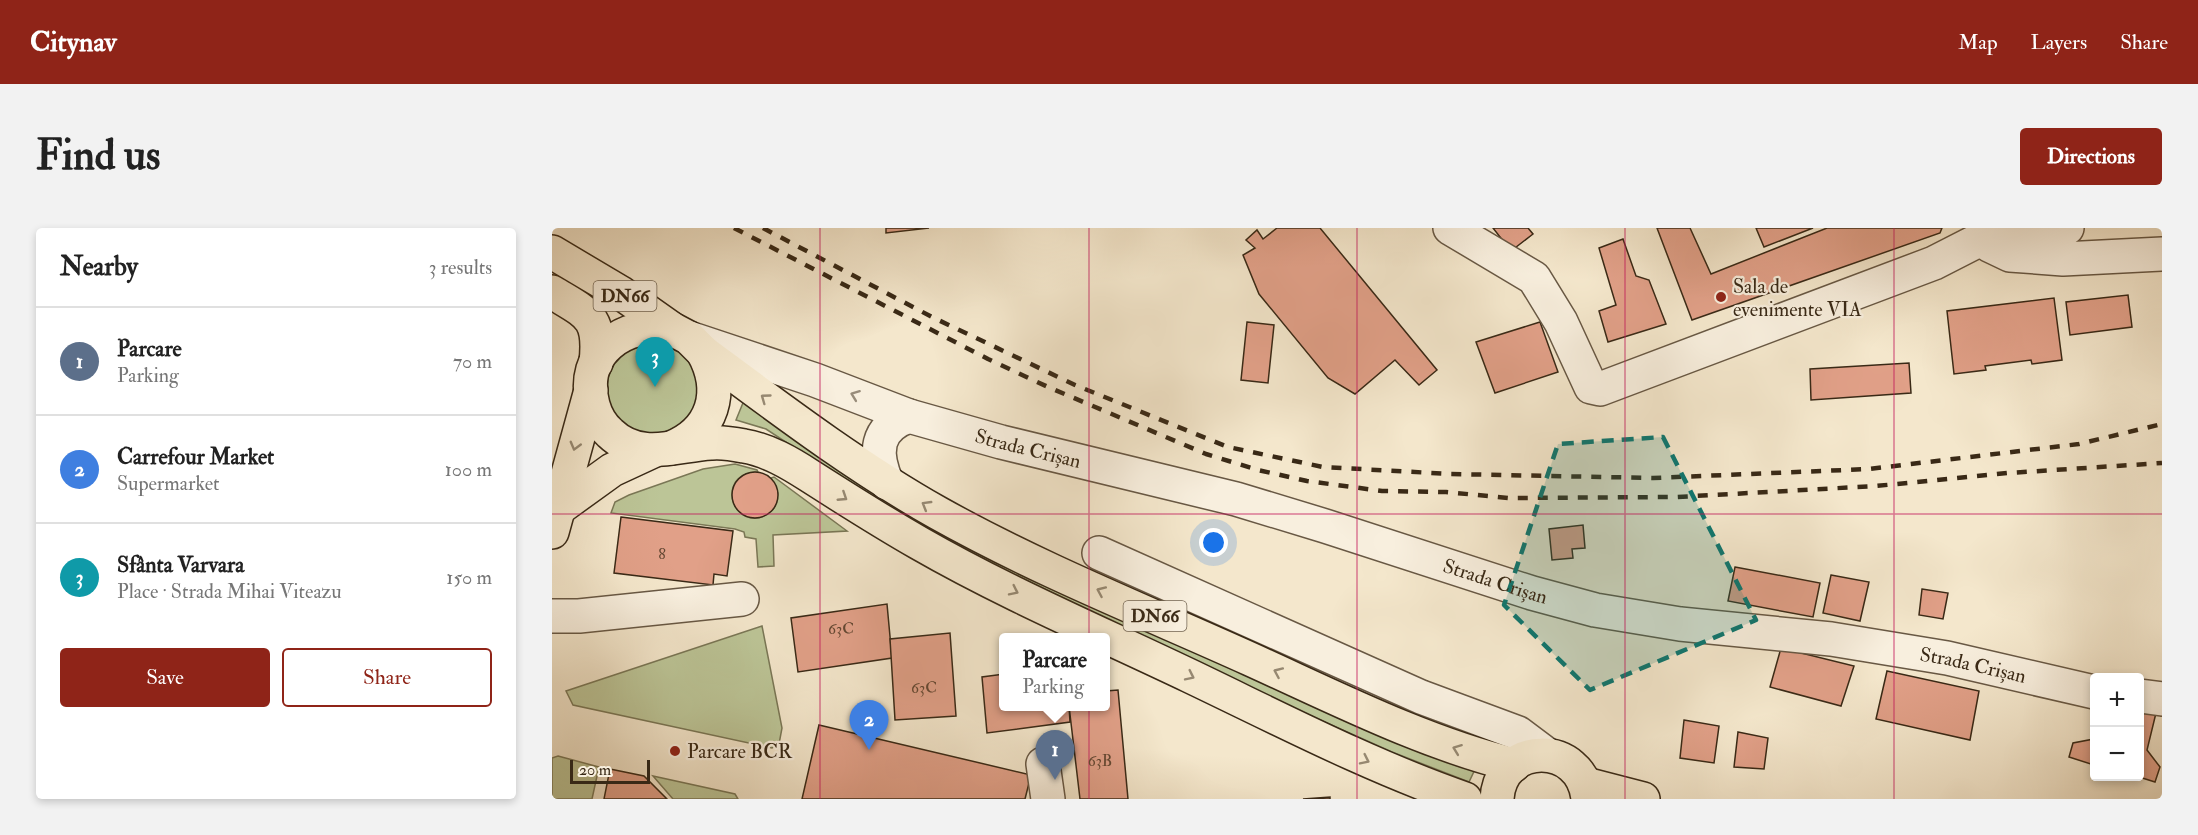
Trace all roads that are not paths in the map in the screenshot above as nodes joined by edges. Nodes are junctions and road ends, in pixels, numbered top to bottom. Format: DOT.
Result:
graph roads {
  1 [pos="1450,228"];
  2 [pos="2067,228"];
  3 [pos="1978,234"];
  4 [pos="552,252"];
  5 [pos="2162,254"];
  6 [pos="552,292"];
  7 [pos="688,340"];
  8 [pos="593,376"];
  9 [pos="909,417"];
  10 [pos="661,450"];
  11 [pos="887,483"];
  12 [pos="554,516"];
  13 [pos="1100,553"];
  14 [pos="742,599"];
  15 [pos="552,616"];
  16 [pos="1101,633"];
  17 [pos="1110,637"];
  18 [pos="2090,691"];
  19 [pos="2144,697"];
  20 [pos="2162,699"];
  21 [pos="1546,754"];
  22 [pos="1043,764"];
  23 [pos="1514,765"];
  24 [pos="1587,791"];
  25 [pos="1048,799"];
  26 [pos="1465,799"];
  27 [pos="1497,799"];
  28 [pos="1643,799"];
  1 -- 3 [label="lane"];
  2 -- 3 [label="lane"];
  3 -- 5 [label="lane"];
  4 -- 7 [label="main road, DN66"];
  6 -- 8 [label="main road, DN66"];
  7 -- 8 [label="main road"];
  9 -- 7 [label="lane, Strada Crișan, one-way"];
  7 -- 10 [label="main road"];
  11 -- 7 [label="main road, DN66, one-way"];
  8 -- 10 [label="main road"];
  8 -- 12 [label="main road, one-way"];
  9 -- 11 [label="lane"];
  9 -- 18 [label="lane, Strada Crișan"];
  10 -- 12 [label="main road"];
  10 -- 16 [label="main road, DN66, one-way"];
  23 -- 11 [label="main road, DN66, one-way"];
  13 -- 21 [label="lane"];
  14 -- 15 [label="lane"];
  17 -- 26 [label="main road, DN66, one-way"];
  19 -- 20 [label="lane"];
  21 -- 23 [label="main road"];
  21 -- 24 [label="main road"];
  22 -- 25 [label="lane"];
  23 -- 27 [label="main road"];
  24 -- 28 [label="main road"];
}
